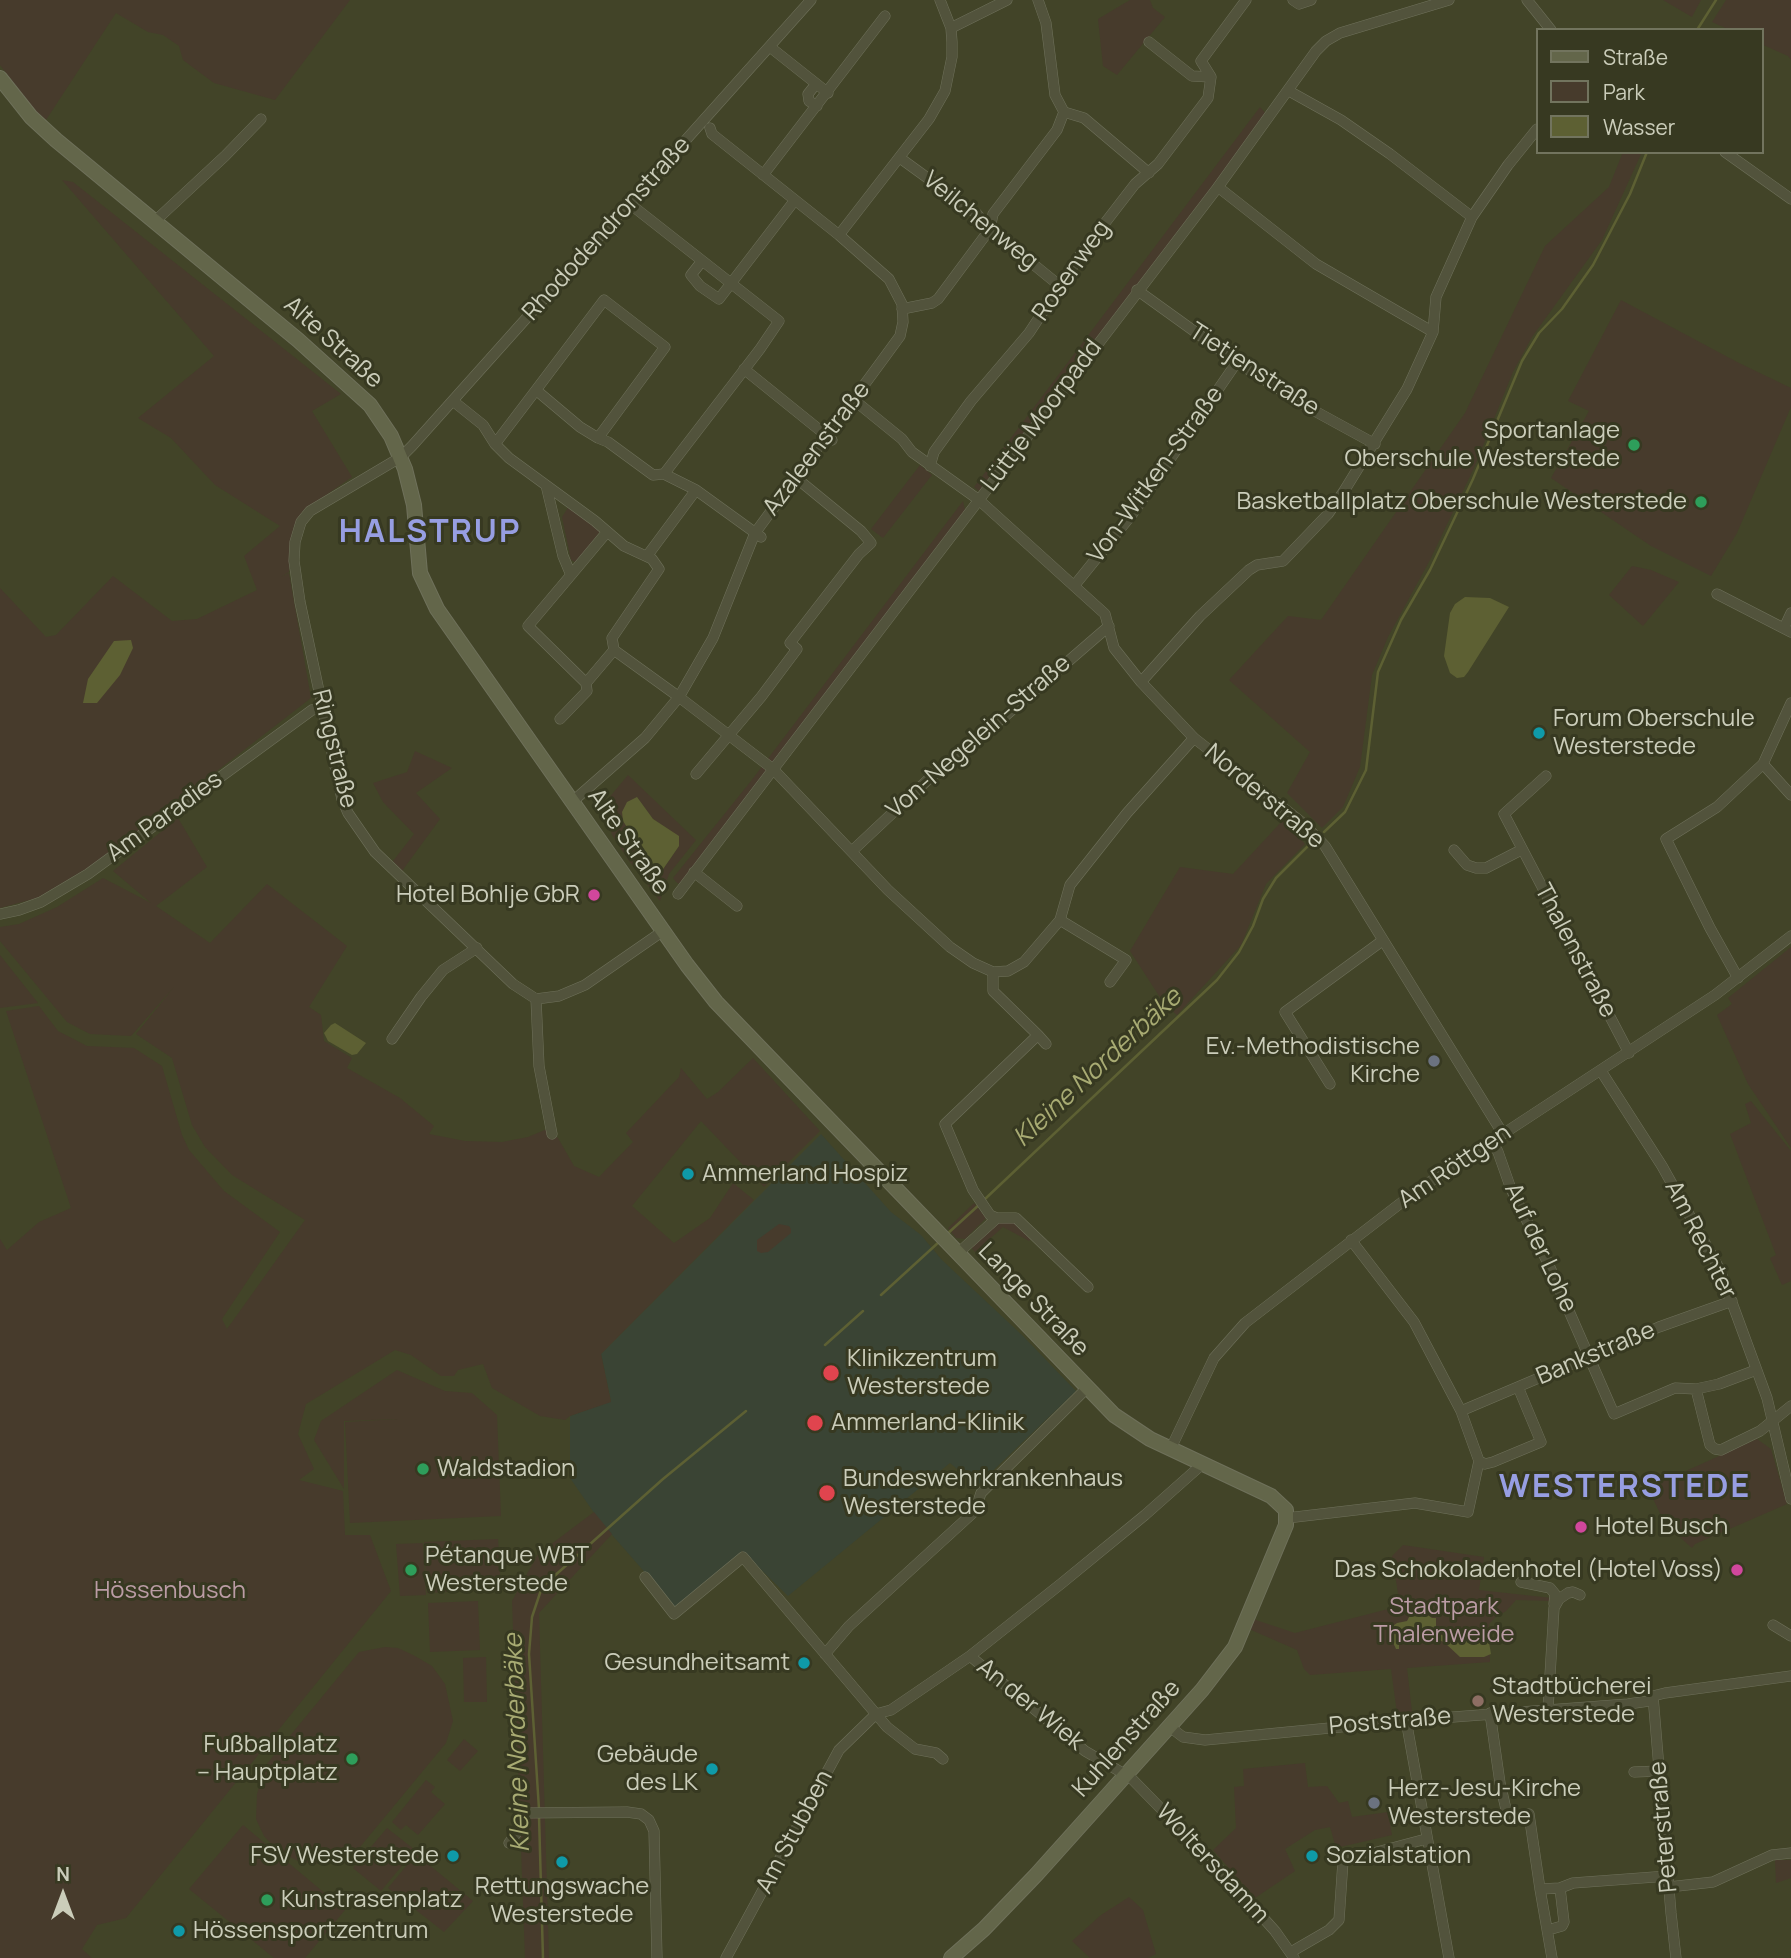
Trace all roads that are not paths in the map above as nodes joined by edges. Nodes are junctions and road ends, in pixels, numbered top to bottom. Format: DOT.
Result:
graph roads {
  1 [pos="811,0"];
  2 [pos="940,0"];
  3 [pos="1007,0"];
  4 [pos="1038,0"];
  5 [pos="1246,0"];
  6 [pos="1293,0"];
  7 [pos="1311,0"];
  8 [pos="1449,0"];
  9 [pos="1527,0"];
  10 [pos="884,16"];
  11 [pos="951,28"];
  12 [pos="1549,28"];
  13 [pos="1149,43"];
  14 [pos="770,47"];
  15 [pos="1211,77"];
  16 [pos="0,78"];
  17 [pos="816,84"];
  18 [pos="1289,91"];
  19 [pos="828,93"];
  20 [pos="817,106"];
  21 [pos="1064,112"];
  22 [pos="261,119"];
  23 [pos="710,128"];
  24 [pos="1536,130"];
  25 [pos="1728,154"];
  26 [pos="900,158"];
  27 [pos="1149,173"];
  28 [pos="763,176"];
  29 [pos="1218,187"];
  30 [pos="1791,199"];
  31 [pos="795,200"];
  32 [pos="630,204"];
  33 [pos="1472,217"];
  34 [pos="154,222"];
  35 [pos="990,229"];
  36 [pos="839,236"];
  37 [pos="702,261"];
  38 [pos="731,284"];
  39 [pos="1060,285"];
  40 [pos="1138,290"];
  41 [pos="902,309"];
  42 [pos="1433,332"];
  43 [pos="1237,362"];
  44 [pos="744,369"];
  45 [pos="536,390"];
  46 [pos="853,400"];
  47 [pos="453,401"];
  48 [pos="598,438"];
  49 [pos="830,438"];
  50 [pos="495,444"];
  51 [pos="1374,444"];
  52 [pos="401,457"];
  53 [pos="930,466"];
  54 [pos="664,474"];
  55 [pos="794,477"];
  56 [pos="546,485"];
  57 [pos="696,490"];
  58 [pos="979,500"];
  59 [pos="607,532"];
  60 [pos="758,535"];
  61 [pos="647,556"];
  62 [pos="571,575"];
  63 [pos="1074,586"];
  64 [pos="1717,594"];
  65 [pos="1791,613"];
  66 [pos="1109,626"];
  67 [pos="1788,630"];
  68 [pos="614,650"];
  69 [pos="1141,682"];
  70 [pos="586,683"];
  71 [pos="679,697"];
  72 [pos="1791,703"];
  73 [pos="323,708"];
  74 [pos="560,719"];
  75 [pos="729,735"];
  76 [pos="1194,738"];
  77 [pos="1763,764"];
  78 [pos="773,769"];
  79 [pos="696,774"];
  80 [pos="1546,776"];
  81 [pos="1791,795"];
  82 [pos="572,802"];
  83 [pos="1454,850"];
  84 [pos="1521,850"];
  85 [pos="852,851"];
  86 [pos="694,872"];
  87 [pos="678,894"];
  88 [pos="737,906"];
  89 [pos="0,914"];
  90 [pos="1060,920"];
  91 [pos="662,930"];
  92 [pos="1791,936"];
  93 [pos="1382,941"];
  94 [pos="477,948"];
  95 [pos="993,971"];
  96 [pos="1738,978"];
  97 [pos="1110,982"];
  98 [pos="536,999"];
  99 [pos="1038,1035"];
  100 [pos="392,1039"];
  101 [pos="1046,1044"];
  102 [pos="1629,1052"];
  103 [pos="1601,1071"];
  104 [pos="1330,1084"];
  105 [pos="552,1134"];
  106 [pos="1503,1134"];
  107 [pos="1492,1141"];
  108 [pos="997,1218"];
  109 [pos="1351,1240"];
  110 [pos="955,1252"];
  111 [pos="1088,1287"];
  112 [pos="1732,1301"];
  113 [pos="1589,1356"];
  114 [pos="1756,1370"];
  115 [pos="1518,1387"];
  116 [pos="1087,1388"];
  117 [pos="1696,1389"];
  118 [pos="1791,1406"];
  119 [pos="1461,1411"];
  120 [pos="1773,1421"];
  121 [pos="1171,1448"];
  122 [pos="1479,1461"];
  123 [pos="1202,1462"];
  124 [pos="1791,1499"];
  125 [pos="1287,1518"];
  126 [pos="645,1577"];
  127 [pos="1521,1582"];
  128 [pos="1580,1595"];
  129 [pos="1554,1608"];
  130 [pos="1773,1625"];
  131 [pos="1791,1636"];
  132 [pos="825,1654"];
  133 [pos="970,1656"];
  134 [pos="1791,1676"];
  135 [pos="1653,1696"];
  136 [pos="1548,1709"];
  137 [pos="1490,1713"];
  138 [pos="876,1714"];
  139 [pos="1406,1720"];
  140 [pos="1170,1727"];
  141 [pos="943,1759"];
  142 [pos="1633,1772"];
  143 [pos="1659,1772"];
  144 [pos="1125,1774"];
  145 [pos="1426,1839"];
  146 [pos="509,1843"];
  147 [pos="1791,1853"];
  148 [pos="1668,1882"];
  149 [pos="1560,1888"];
  150 [pos="1540,1889"];
  151 [pos="1548,1930"];
  152 [pos="1292,1955"];
  153 [pos="657,1958"];
  154 [pos="726,1958"];
  155 [pos="951,1958"];
  156 [pos="1448,1958"];
  157 [pos="1552,1958"];
  158 [pos="1676,1958"];
  1 -- 14 [label="street, Rhododendronstraße"];
  2 -- 11 [label="street"];
  3 -- 11 [label="street"];
  4 -- 21 [label="street"];
  5 -- 15 [label="street, Rosenweg"];
  6 -- 7 [label="street"];
  8 -- 18 [label="street, Lüttje Moorpadd"];
  9 -- 12 [label="street"];
  10 -- 19 [label="street"];
  11 -- 26 [label="street"];
  13 -- 15 [label="street"];
  14 -- 17 [label="street"];
  14 -- 32 [label="street, Rhododendronstraße"];
  15 -- 27 [label="street, Rosenweg"];
  16 -- 34 [label="street, Alte Straße"];
  17 -- 19 [label="street"];
  17 -- 20 [label="street"];
  18 -- 29 [label="street, Lüttje Moorpadd"];
  18 -- 33 [label="street"];
  19 -- 20 [label="street"];
  20 -- 28 [label="street"];
  21 -- 27 [label="street"];
  21 -- 35 [label="street"];
  22 -- 34 [label="street"];
  23 -- 28 [label="street"];
  24 -- 33 [label="street"];
  25 -- 30 [label="street"];
  26 -- 35 [label="street, Veilchenweg"];
  26 -- 36 [label="street"];
  27 -- 39 [label="street, Rosenweg"];
  28 -- 31 [label="street"];
  29 -- 40 [label="street, Lüttje Moorpadd"];
  29 -- 42 [label="street"];
  31 -- 36 [label="street"];
  31 -- 38 [label="street"];
  32 -- 37 [label="street"];
  32 -- 47 [label="street, Rhododendronstraße"];
  33 -- 42 [label="street"];
  34 -- 52 [label="street, Alte Straße"];
  35 -- 39 [label="street, Veilchenweg"];
  35 -- 41 [label="street"];
  36 -- 41 [label="street"];
  37 -- 38 [label="street"];
  37 -- 38 [label="street"];
  38 -- 44 [label="street"];
  39 -- 53 [label="street, Rosenweg"];
  40 -- 43 [label="street, Tietjenstraße"];
  40 -- 58 [label="street, Lüttje Moorpadd"];
  41 -- 46 [label="street, Azaleenstraße"];
  42 -- 51 [label="street"];
  43 -- 51 [label="street, Tietjenstraße"];
  43 -- 63 [label="street, Von-Witken-Straße"];
  44 -- 49 [label="street"];
  44 -- 54 [label="street"];
  45 -- 48 [label="street"];
  45 -- 48 [label="street"];
  45 -- 50 [label="street"];
  46 -- 49 [label="street, Azaleenstraße"];
  46 -- 53 [label="street, Norderstraße"];
  47 -- 50 [label="street"];
  47 -- 52 [label="street, Rhododendronstraße"];
  48 -- 54 [label="street"];
  49 -- 55 [label="street, Azaleenstraße"];
  50 -- 56 [label="street"];
  51 -- 69 [label="street"];
  52 -- 73 [label="street, Ringstraße"];
  52 -- 82 [label="street, Alte Straße"];
  53 -- 58 [label="street, Norderstraße"];
  54 -- 57 [label="street"];
  55 -- 60 [label="street, Azaleenstraße"];
  55 -- 75 [label="street"];
  56 -- 59 [label="street"];
  56 -- 62 [label="street"];
  57 -- 60 [label="street"];
  57 -- 61 [label="street"];
  58 -- 63 [label="street, Norderstraße"];
  58 -- 78 [label="street, Lüttje Moorpadd"];
  59 -- 61 [label="street"];
  59 -- 62 [label="street"];
  60 -- 71 [label="street, Azaleenstraße"];
  61 -- 68 [label="street"];
  62 -- 70 [label="street"];
  63 -- 66 [label="street, Norderstraße"];
  64 -- 67 [label="street"];
  65 -- 67 [label="street"];
  66 -- 69 [label="street, Norderstraße"];
  66 -- 85 [label="street, Von-Negelein-Straße"];
  68 -- 70 [label="street"];
  68 -- 71 [label="street"];
  69 -- 76 [label="street, Norderstraße"];
  70 -- 74 [label="street"];
  71 -- 75 [label="street"];
  71 -- 82 [label="street, Azaleenstraße"];
  72 -- 77 [label="street"];
  73 -- 89 [label="street, Am Paradies"];
  73 -- 94 [label="street, Ringstraße"];
  75 -- 78 [label="street"];
  75 -- 79 [label="street"];
  76 -- 90 [label="street"];
  76 -- 93 [label="street, Norderstraße"];
  77 -- 81 [label="street"];
  77 -- 96 [label="street"];
  78 -- 85 [label="street"];
  78 -- 86 [label="street, Lüttje Moorpadd"];
  80 -- 84 [label="street, Thalenstraße"];
  82 -- 91 [label="street, Alte Straße"];
  83 -- 84 [label="street"];
  84 -- 102 [label="street, Thalenstraße"];
  85 -- 95 [label="street"];
  86 -- 87 [label="street, Lüttje Moorpadd"];
  86 -- 88 [label="street"];
  90 -- 95 [label="street"];
  90 -- 97 [label="street"];
  91 -- 98 [label="street"];
  91 -- 110 [label="street, Lange Straße"];
  92 -- 96 [label="street, Am Röttgen"];
  93 -- 104 [label="street"];
  93 -- 106 [label="street, Norderstraße"];
  94 -- 98 [label="street, Ringstraße"];
  94 -- 100 [label="street"];
  95 -- 99 [label="street"];
  96 -- 102 [label="street, Am Röttgen"];
  98 -- 105 [label="street"];
  99 -- 101 [label="street"];
  99 -- 108 [label="street"];
  102 -- 103 [label="street, Am Röttgen"];
  103 -- 106 [label="street, Am Röttgen"];
  103 -- 112 [label="street, Am Rechter"];
  106 -- 107 [label="street, Am Röttgen"];
  107 -- 109 [label="street, Am Röttgen"];
  107 -- 113 [label="street, Auf der Lohe"];
  108 -- 110 [label="street"];
  108 -- 111 [label="street"];
  109 -- 119 [label="street"];
  109 -- 121 [label="street, Am Röttgen"];
  110 -- 116 [label="street, Lange Straße"];
  112 -- 113 [label="street, Bankstraße"];
  112 -- 114 [label="street, Am Rechter"];
  113 -- 115 [label="street, Bankstraße"];
  113 -- 117 [label="street, Auf der Lohe"];
  114 -- 117 [label="street"];
  114 -- 120 [label="street, Am Rechter"];
  115 -- 119 [label="street, Bankstraße"];
  115 -- 122 [label="street"];
  116 -- 121 [label="street, Lange Straße"];
  116 -- 132 [label="street"];
  117 -- 120 [label="street"];
  118 -- 120 [label="street"];
  119 -- 122 [label="street"];
  120 -- 124 [label="street, Am Rechter"];
  121 -- 123 [label="street, Lange Straße"];
  122 -- 125 [label="street"];
  123 -- 125 [label="street, Lange Straße"];
  123 -- 133 [label="street, Am Stubben"];
  125 -- 140 [label="street, Kuhlenstraße"];
  126 -- 132 [label="street"];
  127 -- 129 [label="street"];
  128 -- 129 [label="street"];
  129 -- 136 [label="street"];
  130 -- 131 [label="street"];
  132 -- 138 [label="street"];
  133 -- 138 [label="street, Am Stubben"];
  133 -- 144 [label="street, An der Wiek"];
  134 -- 135 [label="street, Poststraße"];
  135 -- 136 [label="street, Poststraße"];
  135 -- 143 [label="street, Peterstraße"];
  136 -- 137 [label="street, Poststraße"];
  137 -- 139 [label="street, Poststraße"];
  137 -- 150 [label="street"];
  138 -- 141 [label="street"];
  138 -- 154 [label="street, Am Stubben"];
  139 -- 140 [label="street, Poststraße"];
  139 -- 145 [label="street"];
  140 -- 144 [label="street, Kuhlenstraße"];
  142 -- 143 [label="street"];
  143 -- 148 [label="street, Peterstraße"];
  144 -- 152 [label="street, Woltersdamm"];
  144 -- 155 [label="street, Kuhlenstraße"];
  145 -- 152 [label="street"];
  145 -- 156 [label="street"];
  146 -- 153 [label="street"];
  147 -- 148 [label="street"];
  148 -- 149 [label="street"];
  148 -- 158 [label="street, Peterstraße"];
  149 -- 150 [label="street"];
  149 -- 151 [label="street"];
  150 -- 151 [label="street"];
  151 -- 157 [label="street"];
}
